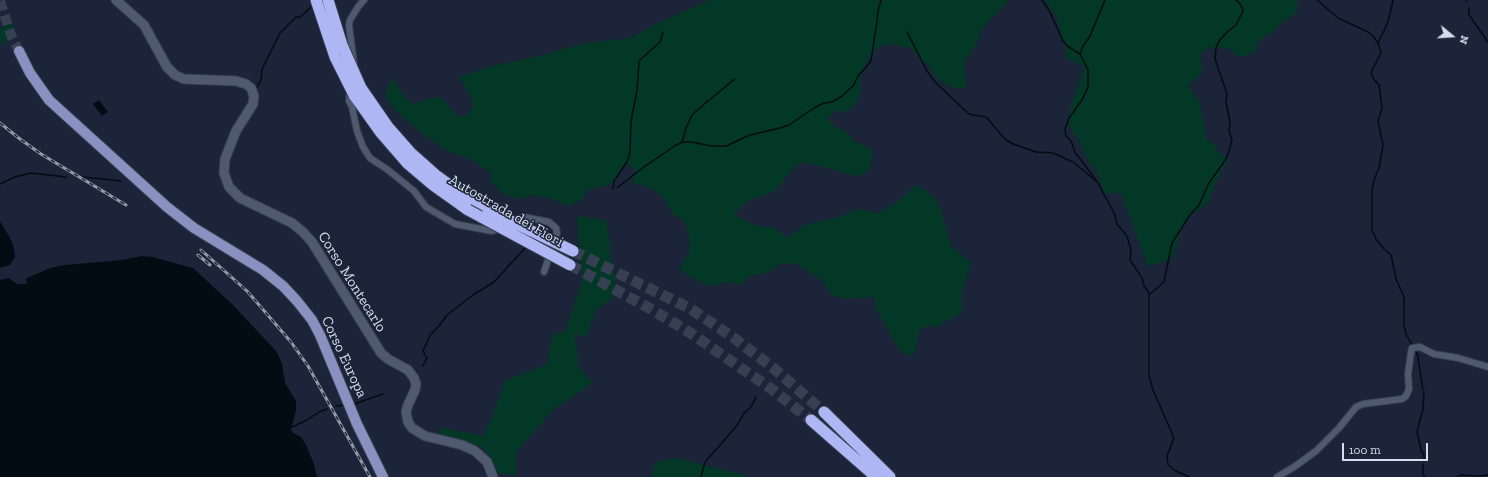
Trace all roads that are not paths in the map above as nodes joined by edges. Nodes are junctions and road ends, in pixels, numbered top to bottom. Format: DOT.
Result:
graph roads {
  1 [pos="116,0"];
  2 [pos="316,0"];
  3 [pos="328,0"];
  4 [pos="364,0"];
  5 [pos="19,51"];
  6 [pos="357,92"];
  7 [pos="573,252"];
  8 [pos="570,265"];
  9 [pos="544,272"];
  10 [pos="1488,367"];
  11 [pos="824,412"];
  12 [pos="811,420"];
  13 [pos="383,477"];
  14 [pos="493,477"];
  15 [pos="876,477"];
  16 [pos="890,477"];
  17 [pos="1277,477"];
  1 -- 14 [label="main road, Corso Montecarlo"];
  2 -- 6 [label="highway, Autostrada dei Fiori, bridge"];
  3 -- 6 [label="highway, Autostrada dei Fiori, bridge"];
  4 -- 9 [label="street"];
  5 -- 13 [label="main road, Corso Europa"];
  6 -- 7 [label="highway, Autostrada dei Fiori, bridge"];
  6 -- 8 [label="highway, Autostrada dei Fiori, bridge"];
  10 -- 17 [label="street"];
  11 -- 16 [label="highway"];
  12 -- 15 [label="highway"];
}
